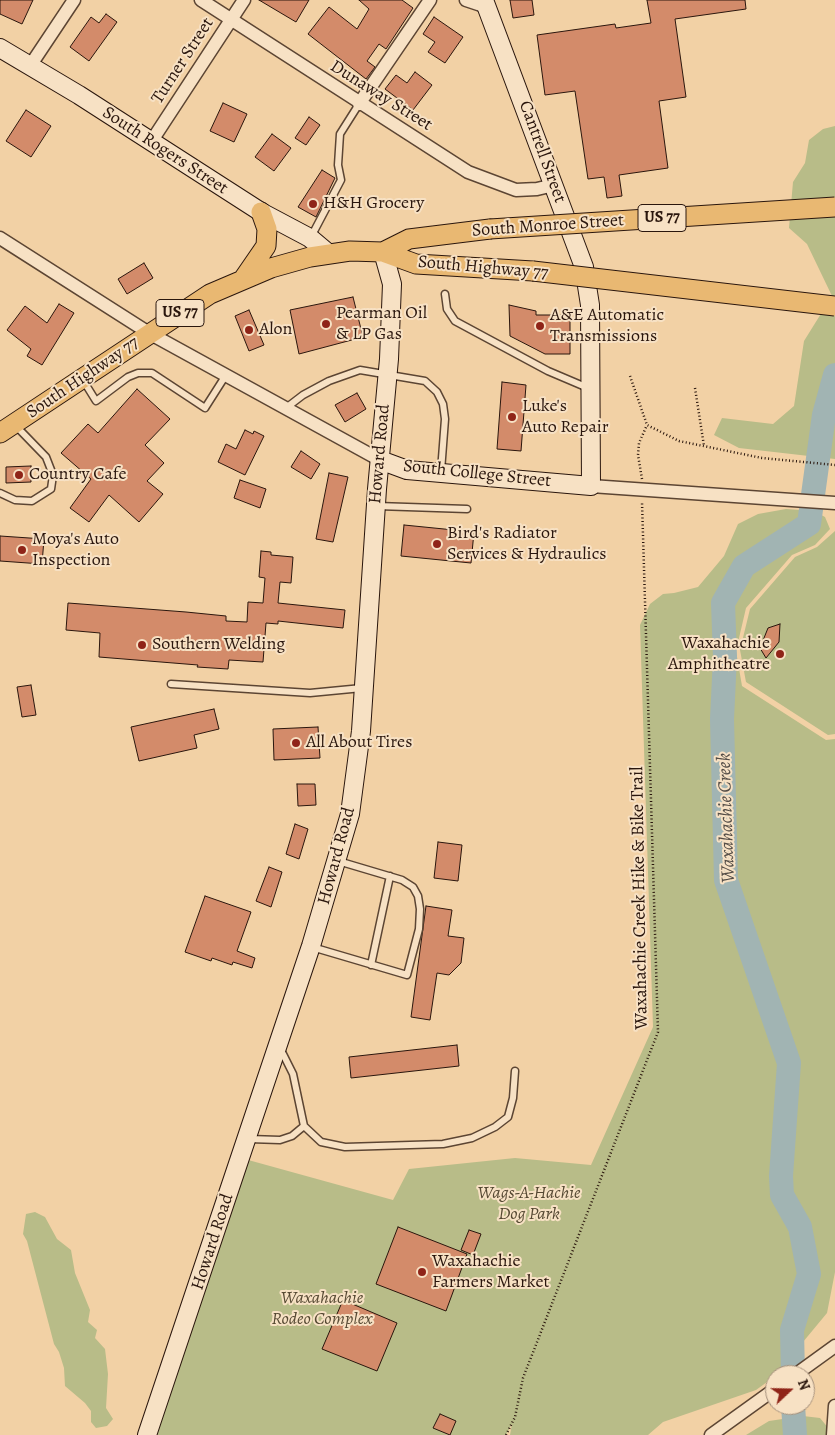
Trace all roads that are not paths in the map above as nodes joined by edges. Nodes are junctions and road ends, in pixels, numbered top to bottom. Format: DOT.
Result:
graph roads {
  1 [pos="74,0"];
  2 [pos="200,0"];
  3 [pos="244,0"];
  4 [pos="430,0"];
  5 [pos="466,0"];
  6 [pos="485,3"];
  7 [pos="230,20"];
  8 [pos="0,48"];
  9 [pos="30,66"];
  10 [pos="359,104"];
  11 [pos="151,142"];
  12 [pos="554,185"];
  13 [pos="835,207"];
  14 [pos="260,212"];
  15 [pos="0,238"];
  16 [pos="310,238"];
  17 [pos="383,252"];
  18 [pos="329,254"];
  19 [pos="244,278"];
  20 [pos="445,294"];
  21 [pos="835,306"];
  22 [pos="149,333"];
  23 [pos="226,374"];
  24 [pos="388,374"];
  25 [pos="82,379"];
  26 [pos="591,390"];
  27 [pos="286,408"];
  28 [pos="7,428"];
  29 [pos="380,460"];
  30 [pos="441,473"];
  31 [pos="591,486"];
  32 [pos="0,493"];
  33 [pos="835,503"];
  34 [pos="375,506"];
  35 [pos="467,509"];
  36 [pos="171,684"];
  37 [pos="364,688"];
  38 [pos="336,861"];
  39 [pos="390,876"];
  40 [pos="311,946"];
  41 [pos="371,965"];
  42 [pos="278,1045"];
  43 [pos="515,1071"];
  44 [pos="304,1126"];
  45 [pos="247,1139"];
  46 [pos="835,1346"];
  47 [pos="808,1365"];
  48 [pos="765,1396"];
  49 [pos="835,1406"];
  50 [pos="147,1435"];
  51 [pos="711,1435"];
  52 [pos="833,1435"];
  1 -- 9 [label="street"];
  2 -- 7 [label="street, Dunaway Street"];
  3 -- 7 [label="street, Turner Street"];
  4 -- 10 [label="street"];
  5 -- 6 [label="street"];
  6 -- 12 [label="main road, Cantrell Street"];
  7 -- 10 [label="street, Dunaway Street"];
  7 -- 11 [label="street, Turner Street"];
  8 -- 9 [label="main road, South Rogers Street"];
  9 -- 11 [label="main road, South Rogers Street"];
  10 -- 12 [label="street, Dunaway Street"];
  10 -- 16 [label="lane"];
  11 -- 14 [label="main road, South Rogers Street"];
  12 -- 26 [label="main road, Cantrell Street"];
  13 -- 17 [label="main road, South Monroe Street / US 77, bridge"];
  14 -- 16 [label="main road, South Rogers Street"];
  14 -- 19 [label="main road"];
  15 -- 22 [label="street, South College Street"];
  16 -- 18 [label="main road, South Rogers Street"];
  17 -- 18 [label="main road, South Highway 77 / US 77"];
  17 -- 21 [label="main road, South Highway 77 / US 77, bridge"];
  17 -- 24 [label="main road, Howard Road"];
  18 -- 19 [label="main road, South Highway 77 / US 77"];
  19 -- 22 [label="main road, South Highway 77 / US 77"];
  20 -- 26 [label="lane"];
  22 -- 23 [label="street, South College Street"];
  22 -- 25 [label="main road, South Highway 77 / US 77"];
  23 -- 25 [label="lane"];
  23 -- 27 [label="street, South College Street"];
  24 -- 27 [label="lane"];
  24 -- 29 [label="main road, Howard Road"];
  24 -- 30 [label="lane"];
  25 -- 28 [label="main road, South Highway 77 / US 77"];
  26 -- 31 [label="main road, Cantrell Street"];
  27 -- 29 [label="street, South College Street"];
  28 -- 32 [label="lane"];
  29 -- 30 [label="main road, South College Street"];
  29 -- 34 [label="main road, Howard Road"];
  30 -- 31 [label="main road, South College Street"];
  31 -- 33 [label="street, South College Street"];
  34 -- 35 [label="lane"];
  34 -- 37 [label="main road, Howard Road"];
  36 -- 37 [label="lane"];
  37 -- 38 [label="main road, Howard Road"];
  38 -- 39 [label="lane"];
  38 -- 40 [label="main road, Howard Road"];
  39 -- 41 [label="lane"];
  39 -- 41 [label="lane"];
  40 -- 41 [label="lane"];
  40 -- 42 [label="main road, Howard Road"];
  42 -- 44 [label="lane"];
  42 -- 45 [label="main road, Howard Road"];
  43 -- 44 [label="lane"];
  44 -- 45 [label="lane"];
  45 -- 50 [label="main road, Howard Road"];
  46 -- 47 [label="street"];
  48 -- 51 [label="street"];
  49 -- 52 [label="street"];
}
